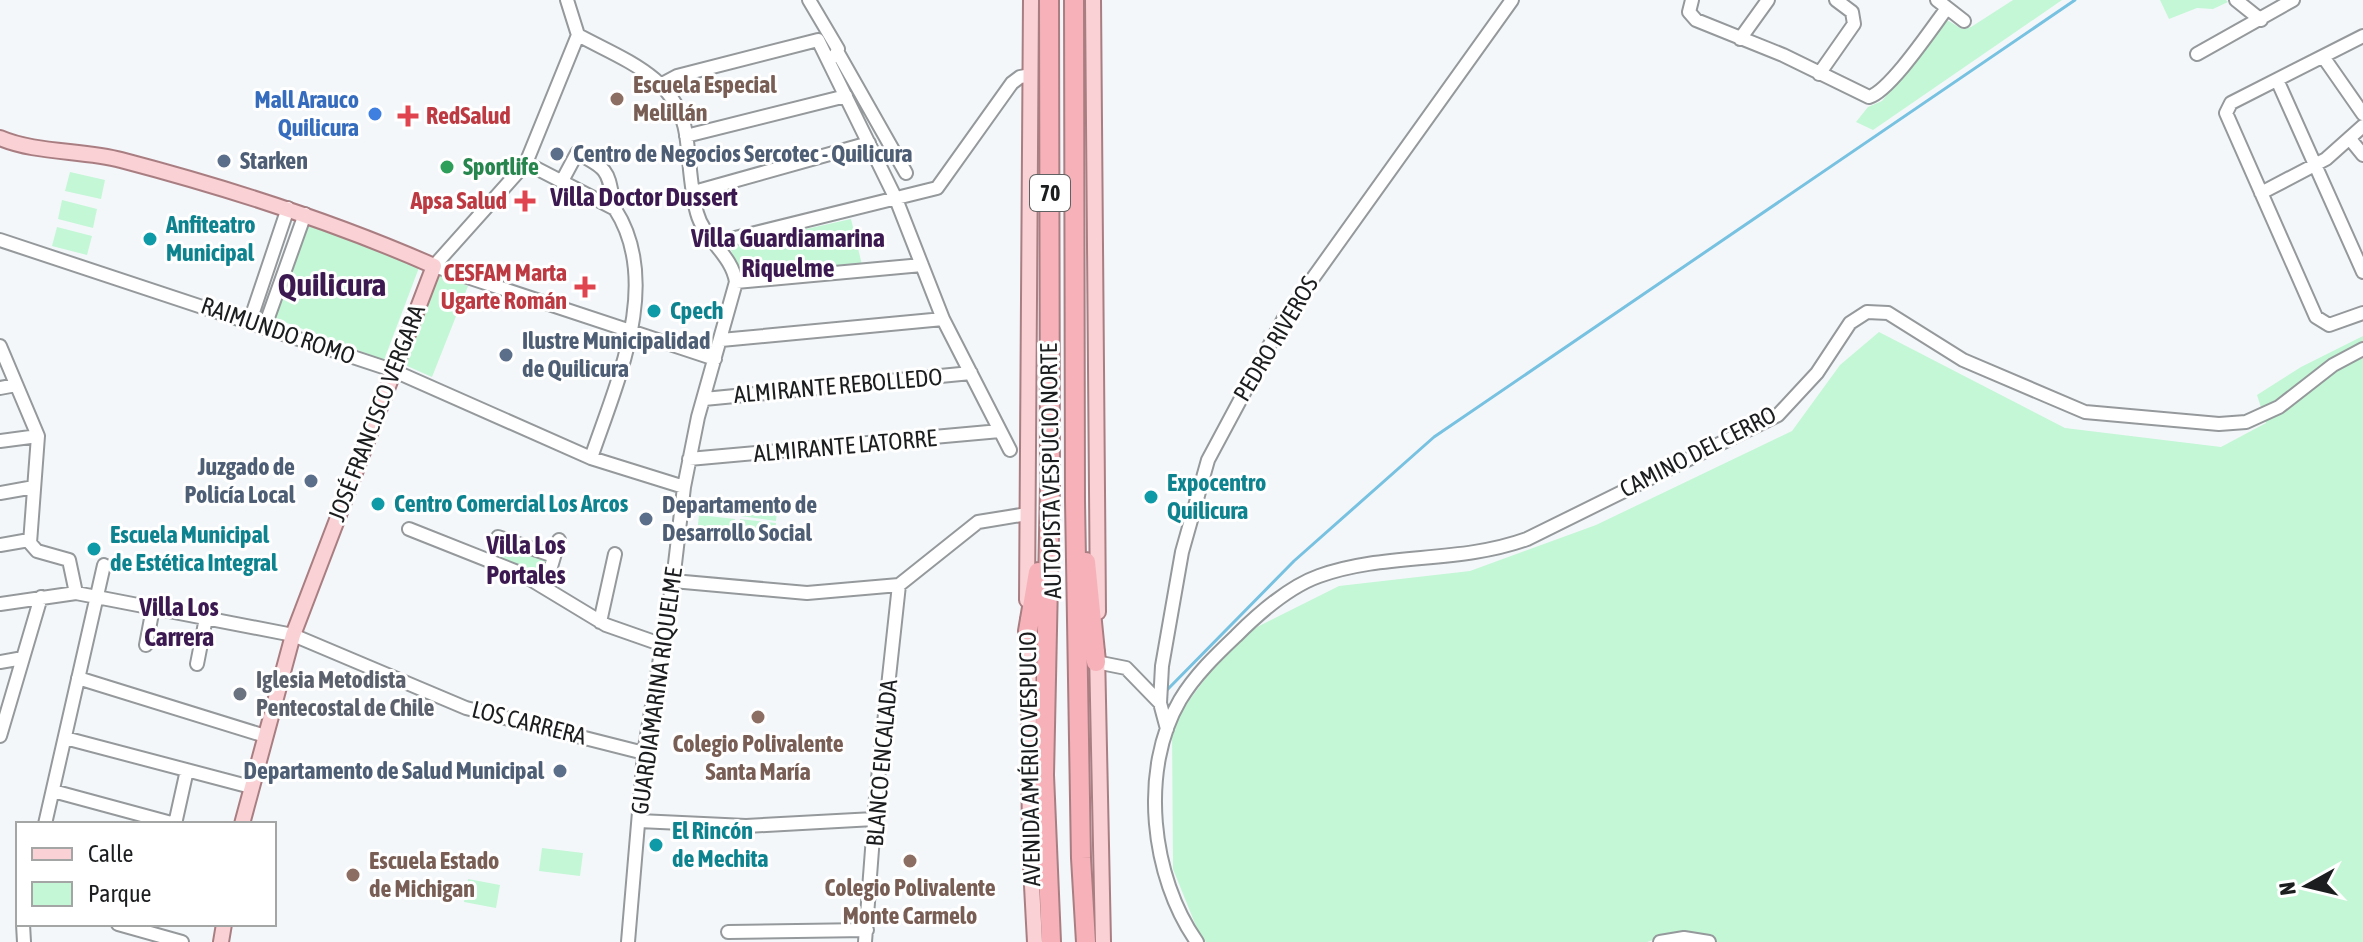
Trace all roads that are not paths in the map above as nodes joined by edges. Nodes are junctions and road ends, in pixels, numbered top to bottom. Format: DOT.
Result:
graph roads {
  1 [pos="567,0"];
  2 [pos="809,0"];
  3 [pos="1031,0"];
  4 [pos="1049,0"];
  5 [pos="1074,0"];
  6 [pos="1093,0"];
  7 [pos="1512,0"];
  8 [pos="1692,0"];
  9 [pos="1768,0"];
  10 [pos="1836,0"];
  11 [pos="2236,0"];
  12 [pos="2293,0"];
  13 [pos="1942,4"];
  14 [pos="2261,20"];
  15 [pos="1964,21"];
  16 [pos="578,35"];
  17 [pos="2363,36"];
  18 [pos="1740,39"];
  19 [pos="833,54"];
  20 [pos="2197,54"];
  21 [pos="2324,58"];
  22 [pos="1819,74"];
  23 [pos="1031,75"];
  24 [pos="2278,82"];
  25 [pos="662,84"];
  26 [pos="846,96"];
  27 [pos="2363,114"];
  28 [pos="2363,126"];
  29 [pos="686,136"];
  30 [pos="2350,139"];
  31 [pos="2,140"];
  32 [pos="869,143"];
  33 [pos="2363,155"];
  34 [pos="526,163"];
  35 [pos="2316,166"];
  36 [pos="906,173"];
  37 [pos="562,181"];
  38 [pos="694,192"];
  39 [pos="2261,193"];
  40 [pos="896,199"];
  41 [pos="288,208"];
  42 [pos="615,209"];
  43 [pos="305,214"];
  44 [pos="0,240"];
  45 [pos="715,243"];
  46 [pos="922,265"];
  47 [pos="434,266"];
  48 [pos="268,267"];
  49 [pos="2363,272"];
  50 [pos="284,273"];
  51 [pos="736,282"];
  52 [pos="2363,313"];
  53 [pos="943,319"];
  54 [pos="250,321"];
  55 [pos="265,326"];
  56 [pos="632,331"];
  57 [pos="721,340"];
  58 [pos="0,346"];
  59 [pos="2363,349"];
  60 [pos="715,359"];
  61 [pos="392,370"];
  62 [pos="971,373"];
  63 [pos="16,385"];
  64 [pos="0,388"];
  65 [pos="704,399"];
  66 [pos="1000,431"];
  67 [pos="38,436"];
  68 [pos="0,441"];
  69 [pos="1010,450"];
  70 [pos="591,458"];
  71 [pos="689,459"];
  72 [pos="1050,486"];
  73 [pos="34,487"];
  74 [pos="684,487"];
  75 [pos="0,493"];
  76 [pos="1075,501"];
  77 [pos="1027,514"];
  78 [pos="409,529"];
  79 [pos="29,540"];
  80 [pos="559,540"];
  81 [pos="0,545"];
  82 [pos="615,554"];
  83 [pos="554,556"];
  84 [pos="490,561"];
  85 [pos="104,565"];
  86 [pos="673,581"];
  87 [pos="899,585"];
  88 [pos="545,587"];
  89 [pos="76,593"];
  90 [pos="41,597"];
  91 [pos="97,597"];
  92 [pos="0,604"];
  93 [pos="153,608"];
  94 [pos="206,618"];
  95 [pos="600,622"];
  96 [pos="1028,631"];
  97 [pos="293,635"];
  98 [pos="146,645"];
  99 [pos="663,645"];
  100 [pos="23,658"];
  101 [pos="0,662"];
  102 [pos="1096,662"];
  103 [pos="197,664"];
  104 [pos="78,678"];
  105 [pos="1160,703"];
  106 [pos="3,716"];
  107 [pos="1167,729"];
  108 [pos="0,736"];
  109 [pos="265,736"];
  110 [pos="65,738"];
  111 [pos="644,753"];
  112 [pos="187,770"];
  113 [pos="251,787"];
  114 [pos="53,791"];
  115 [pos="874,819"];
  116 [pos="639,821"];
  117 [pos="45,822"];
  118 [pos="168,822"];
  119 [pos="175,822"];
  120 [pos="242,822"];
  121 [pos="150,928"];
  122 [pos="728,932"];
  123 [pos="866,936"];
  124 [pos="182,942"];
  125 [pos="628,942"];
  126 [pos="1035,942"];
  127 [pos="1051,942"];
  128 [pos="1086,942"];
  129 [pos="1103,942"];
  130 [pos="1197,942"];
  131 [pos="1660,942"];
  132 [pos="1709,942"];
  1 -- 16 [label="street"];
  2 -- 19 [label="street"];
  3 -- 23 [label="main road, AVENIDA AMÉRICO VESPUCIO"];
  4 -- 72 [label="highway, AUTOPISTA VESPUCIO NORTE / 70"];
  5 -- 76 [label="highway, AUTOPISTA VESPUCIO NORTE / 70"];
  6 -- 102 [label="main road"];
  7 -- 105 [label="street, PEDRO RIVEROS"];
  8 -- 18 [label="street"];
  9 -- 18 [label="street"];
  10 -- 22 [label="street"];
  11 -- 14 [label="street"];
  12 -- 14 [label="street"];
  13 -- 15 [label="street"];
  13 -- 22 [label="street"];
  14 -- 20 [label="street"];
  16 -- 25 [label="street"];
  16 -- 34 [label="street, JOSÉ FRANCISCO VERGARA"];
  17 -- 21 [label="street"];
  18 -- 22 [label="street"];
  19 -- 25 [label="street"];
  19 -- 26 [label="street"];
  19 -- 36 [label="street"];
  21 -- 24 [label="street"];
  21 -- 27 [label="street"];
  23 -- 40 [label="street"];
  23 -- 77 [label="main road, AVENIDA AMÉRICO VESPUCIO"];
  24 -- 35 [label="street"];
  24 -- 39 [label="street"];
  25 -- 29 [label="street"];
  26 -- 29 [label="street"];
  26 -- 32 [label="street"];
  28 -- 30 [label="street"];
  29 -- 38 [label="street"];
  30 -- 33 [label="street"];
  30 -- 35 [label="street"];
  31 -- 41 [label="main road"];
  32 -- 38 [label="street"];
  32 -- 40 [label="street"];
  34 -- 37 [label="street"];
  34 -- 47 [label="street, JOSÉ FRANCISCO VERGARA"];
  35 -- 39 [label="street"];
  35 -- 49 [label="street"];
  37 -- 42 [label="street"];
  37 -- 42 [label="street"];
  38 -- 45 [label="street"];
  39 -- 52 [label="street"];
  40 -- 45 [label="street"];
  40 -- 46 [label="street"];
  41 -- 43 [label="main road"];
  41 -- 48 [label="street"];
  42 -- 56 [label="street"];
  43 -- 47 [label="main road"];
  43 -- 50 [label="street"];
  44 -- 54 [label="street, RAIMUNDO ROMO"];
  45 -- 51 [label="street"];
  46 -- 51 [label="street"];
  46 -- 53 [label="street"];
  47 -- 56 [label="street"];
  47 -- 61 [label="main road, JOSÉ FRANCISCO VERGARA"];
  48 -- 50 [label="street"];
  48 -- 54 [label="street"];
  50 -- 55 [label="street"];
  51 -- 57 [label="street, GUARDIAMARINA RIQUELME"];
  53 -- 57 [label="street"];
  53 -- 62 [label="street"];
  54 -- 55 [label="street, RAIMUNDO ROMO"];
  55 -- 61 [label="street, RAIMUNDO ROMO"];
  56 -- 60 [label="street"];
  56 -- 70 [label="street"];
  57 -- 60 [label="street, GUARDIAMARINA RIQUELME"];
  58 -- 63 [label="street"];
  59 -- 107 [label="street, CAMINO DEL CERRO"];
  60 -- 65 [label="street, GUARDIAMARINA RIQUELME"];
  61 -- 70 [label="street, RAIMUNDO ROMO"];
  61 -- 97 [label="main road, JOSÉ FRANCISCO VERGARA"];
  62 -- 65 [label="street, ALMIRANTE REBOLLEDO"];
  62 -- 66 [label="street"];
  63 -- 64 [label="street"];
  63 -- 67 [label="street"];
  65 -- 71 [label="street, GUARDIAMARINA RIQUELME"];
  66 -- 69 [label="street"];
  66 -- 71 [label="street, ALMIRANTE LATORRE"];
  67 -- 68 [label="street"];
  67 -- 73 [label="street"];
  70 -- 74 [label="street, RAIMUNDO ROMO"];
  71 -- 74 [label="street, GUARDIAMARINA RIQUELME"];
  72 -- 96 [label="highway"];
  72 -- 127 [label="highway, AUTOPISTA VESPUCIO NORTE / 70"];
  73 -- 75 [label="street"];
  73 -- 79 [label="street"];
  74 -- 86 [label="street, GUARDIAMARINA RIQUELME"];
  76 -- 102 [label="highway"];
  76 -- 128 [label="highway, AUTOPISTA VESPUCIO NORTE / 70"];
  77 -- 87 [label="street"];
  77 -- 96 [label="main road, AVENIDA AMÉRICO VESPUCIO"];
  78 -- 84 [label="street"];
  79 -- 81 [label="street"];
  79 -- 89 [label="street"];
  80 -- 83 [label="street"];
  82 -- 95 [label="street"];
  83 -- 84 [label="street"];
  83 -- 88 [label="street"];
  84 -- 88 [label="street"];
  85 -- 91 [label="street"];
  86 -- 87 [label="street"];
  86 -- 99 [label="street, GUARDIAMARINA RIQUELME"];
  87 -- 115 [label="street, BLANCO ENCALADA"];
  88 -- 95 [label="street"];
  89 -- 90 [label="street, LOS CARRERA"];
  89 -- 91 [label="street, LOS CARRERA"];
  90 -- 92 [label="street, LOS CARRERA"];
  90 -- 100 [label="street"];
  91 -- 93 [label="street, LOS CARRERA"];
  91 -- 104 [label="street"];
  93 -- 94 [label="street, LOS CARRERA"];
  93 -- 98 [label="street"];
  94 -- 97 [label="street, LOS CARRERA"];
  94 -- 103 [label="street"];
  95 -- 99 [label="street"];
  96 -- 126 [label="main road, AVENIDA AMÉRICO VESPUCIO"];
  97 -- 109 [label="main road, JOSÉ FRANCISCO VERGARA"];
  97 -- 111 [label="street, LOS CARRERA"];
  99 -- 111 [label="street, GUARDIAMARINA RIQUELME"];
  100 -- 101 [label="street"];
  100 -- 106 [label="street"];
  102 -- 105 [label="street"];
  102 -- 129 [label="main road"];
  104 -- 109 [label="street"];
  104 -- 110 [label="street"];
  105 -- 107 [label="street, PEDRO RIVEROS"];
  106 -- 108 [label="street"];
  107 -- 130 [label="street"];
  109 -- 113 [label="main road, JOSÉ FRANCISCO VERGARA"];
  110 -- 112 [label="street"];
  110 -- 114 [label="street"];
  111 -- 116 [label="street, GUARDIAMARINA RIQUELME"];
  112 -- 113 [label="street"];
  112 -- 119 [label="street"];
  113 -- 120 [label="main road, JOSÉ FRANCISCO VERGARA"];
  114 -- 117 [label="street"];
  114 -- 118 [label="street"];
  115 -- 116 [label="street"];
  115 -- 123 [label="street, BLANCO ENCALADA"];
  116 -- 125 [label="street, GUARDIAMARINA RIQUELME"];
  121 -- 124 [label="street"];
  122 -- 123 [label="street"];
  131 -- 132 [label="street"];
}
